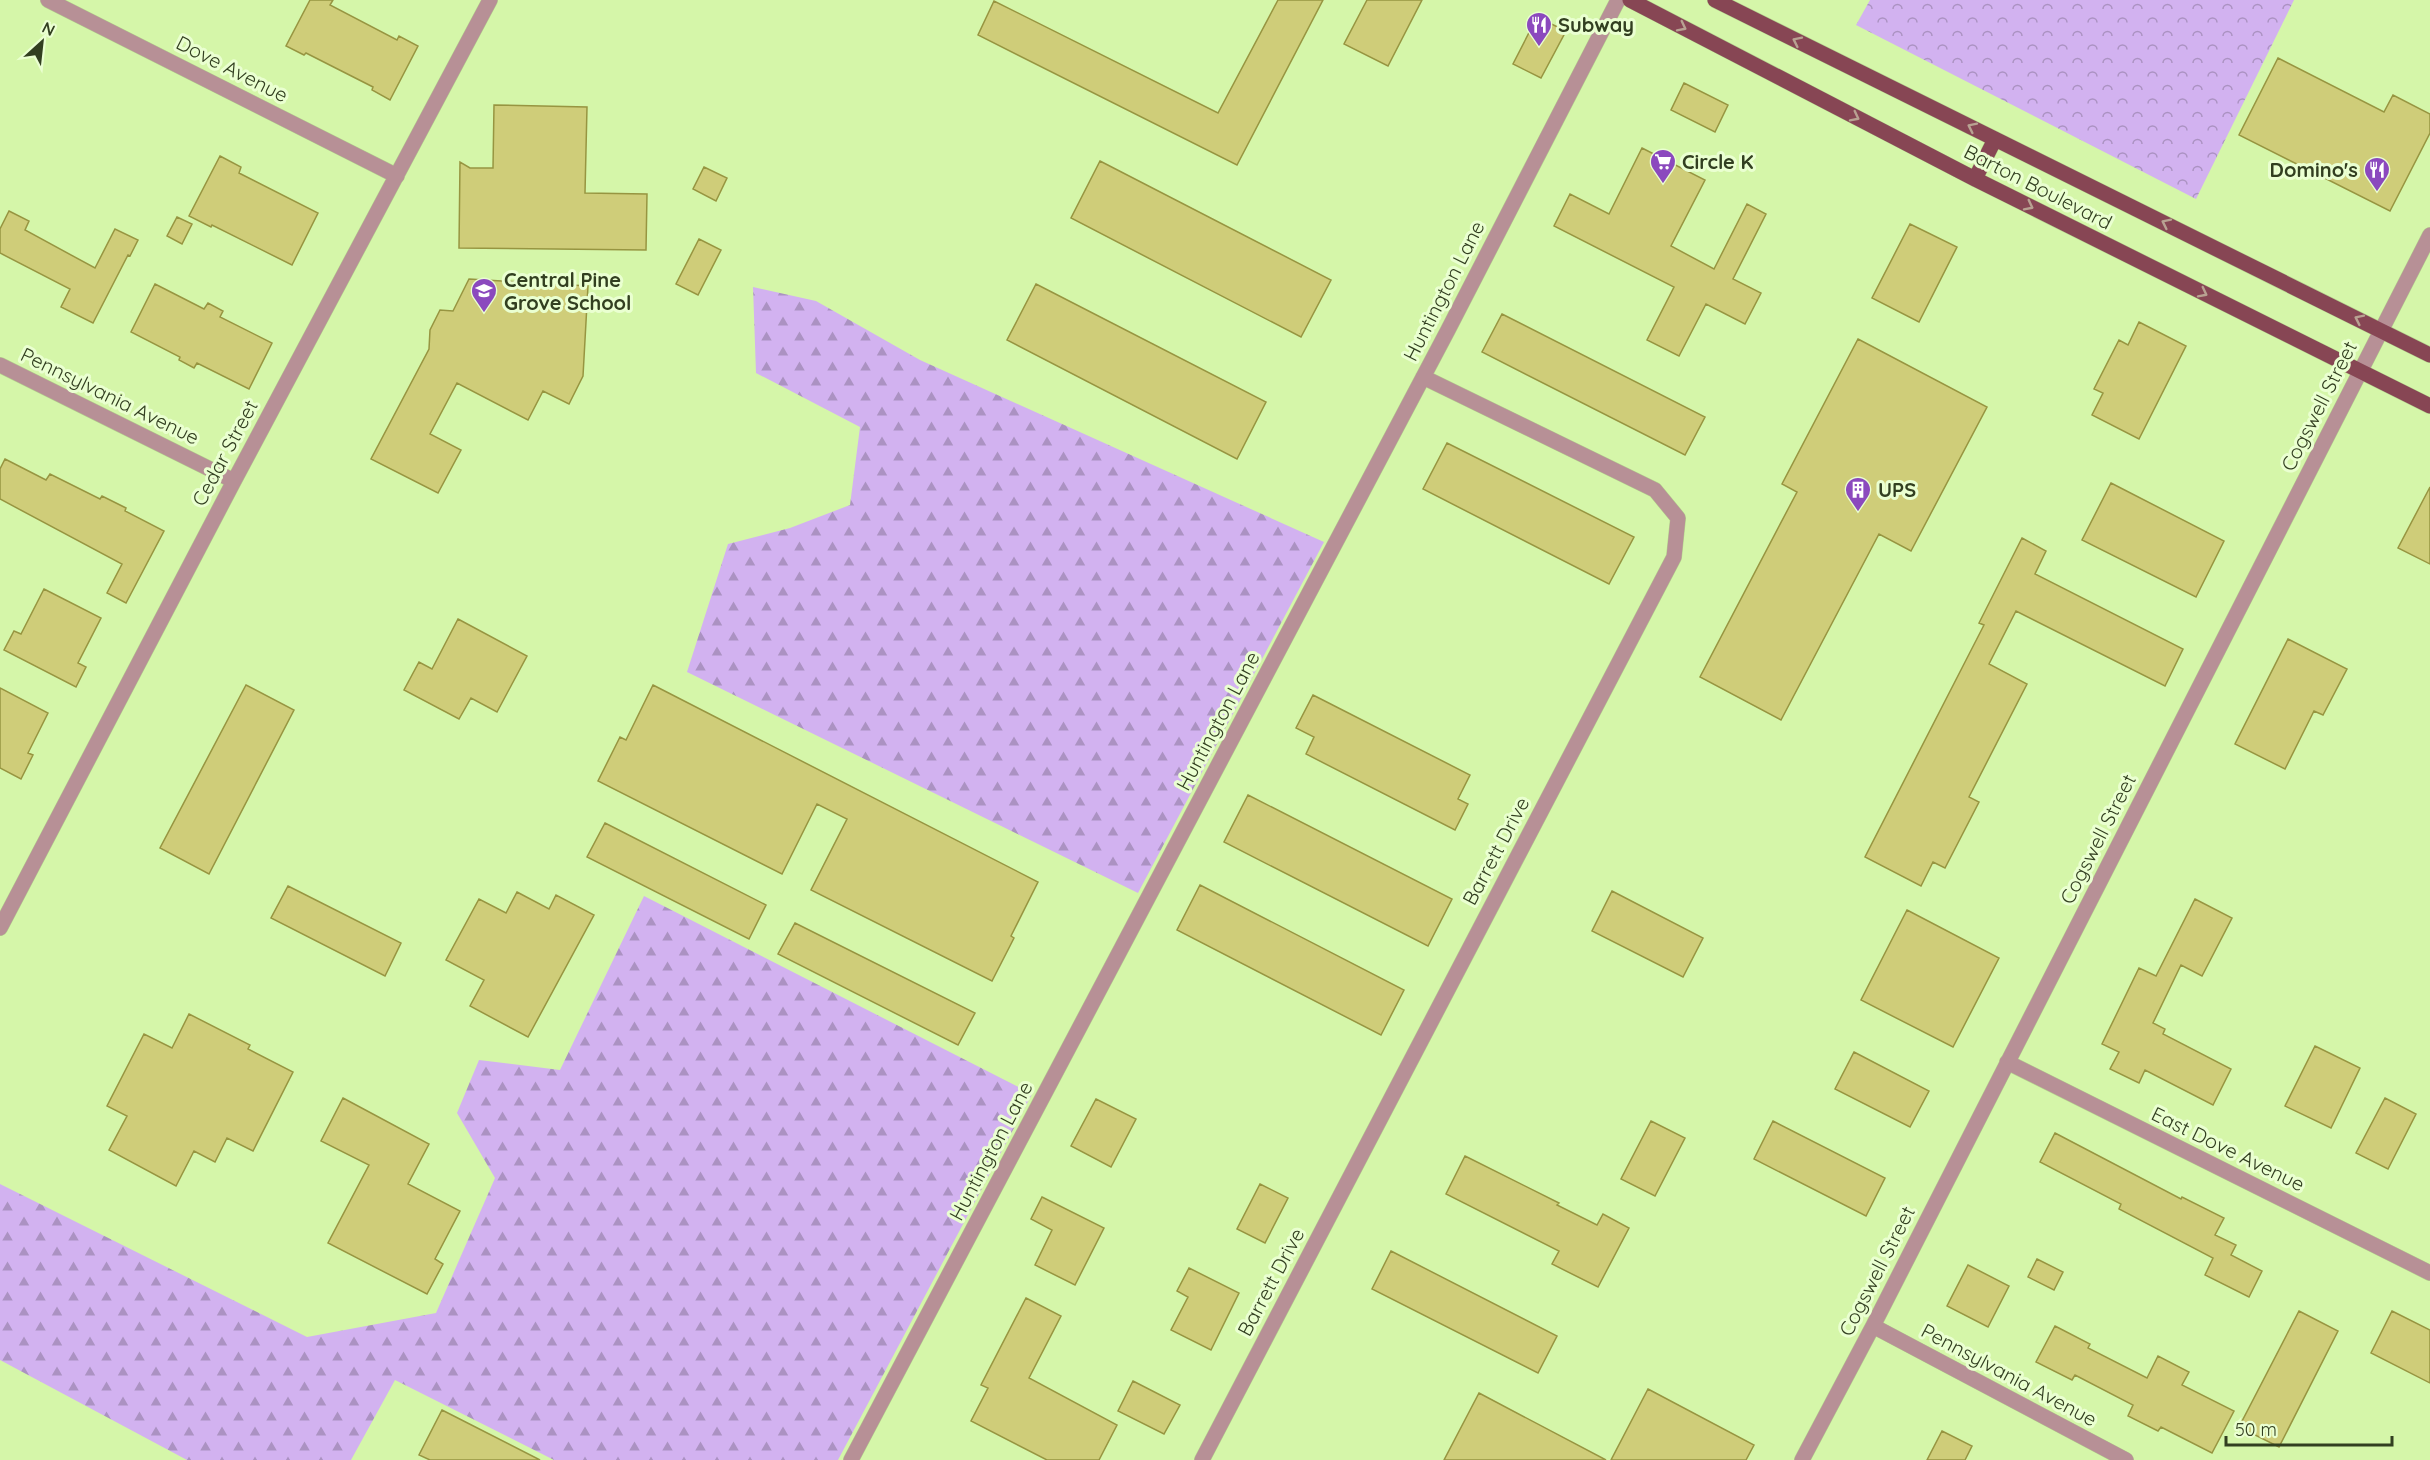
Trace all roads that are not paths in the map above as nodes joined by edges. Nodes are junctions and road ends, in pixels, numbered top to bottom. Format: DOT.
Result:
graph roads {
  1 [pos="48,0"];
  2 [pos="490,0"];
  3 [pos="1618,0"];
  4 [pos="1630,0"];
  5 [pos="1715,0"];
  6 [pos="1995,139"];
  7 [pos="397,176"];
  8 [pos="1975,178"];
  9 [pos="2430,235"];
  10 [pos="2381,330"];
  11 [pos="2430,355"];
  12 [pos="0,365"];
  13 [pos="2360,372"];
  14 [pos="1423,377"];
  15 [pos="2430,406"];
  16 [pos="234,481"];
  17 [pos="0,928"];
  18 [pos="2007,1062"];
  19 [pos="2430,1273"];
  20 [pos="1873,1326"];
  21 [pos="851,1460"];
  22 [pos="1202,1460"];
  23 [pos="1802,1460"];
  24 [pos="2126,1460"];
  1 -- 7 [label="street, Dove Avenue"];
  2 -- 7 [label="street, Cedar Street"];
  3 -- 14 [label="street, Huntington Lane"];
  4 -- 8 [label="main road, Barton Boulevard, one-way"];
  6 -- 5 [label="main road, Barton Boulevard, one-way"];
  6 -- 8 [label="main road"];
  10 -- 6 [label="main road, Barton Boulevard, one-way"];
  7 -- 16 [label="street, Cedar Street"];
  8 -- 13 [label="main road, Barton Boulevard, one-way"];
  9 -- 10 [label="street, Cogswell Street"];
  10 -- 11 [label="main road, Barton Boulevard"];
  10 -- 13 [label="street, Cogswell Street"];
  12 -- 16 [label="street, Pennsylvania Avenue"];
  13 -- 15 [label="main road, Barton Boulevard"];
  13 -- 18 [label="street, Cogswell Street"];
  14 -- 21 [label="street, Huntington Lane"];
  14 -- 22 [label="street, Barrett Drive"];
  16 -- 17 [label="street, Cedar Street"];
  18 -- 19 [label="street, East Dove Avenue"];
  18 -- 20 [label="street, Cogswell Street"];
  20 -- 23 [label="street, Cogswell Street"];
  20 -- 24 [label="street, Pennsylvania Avenue"];
}
